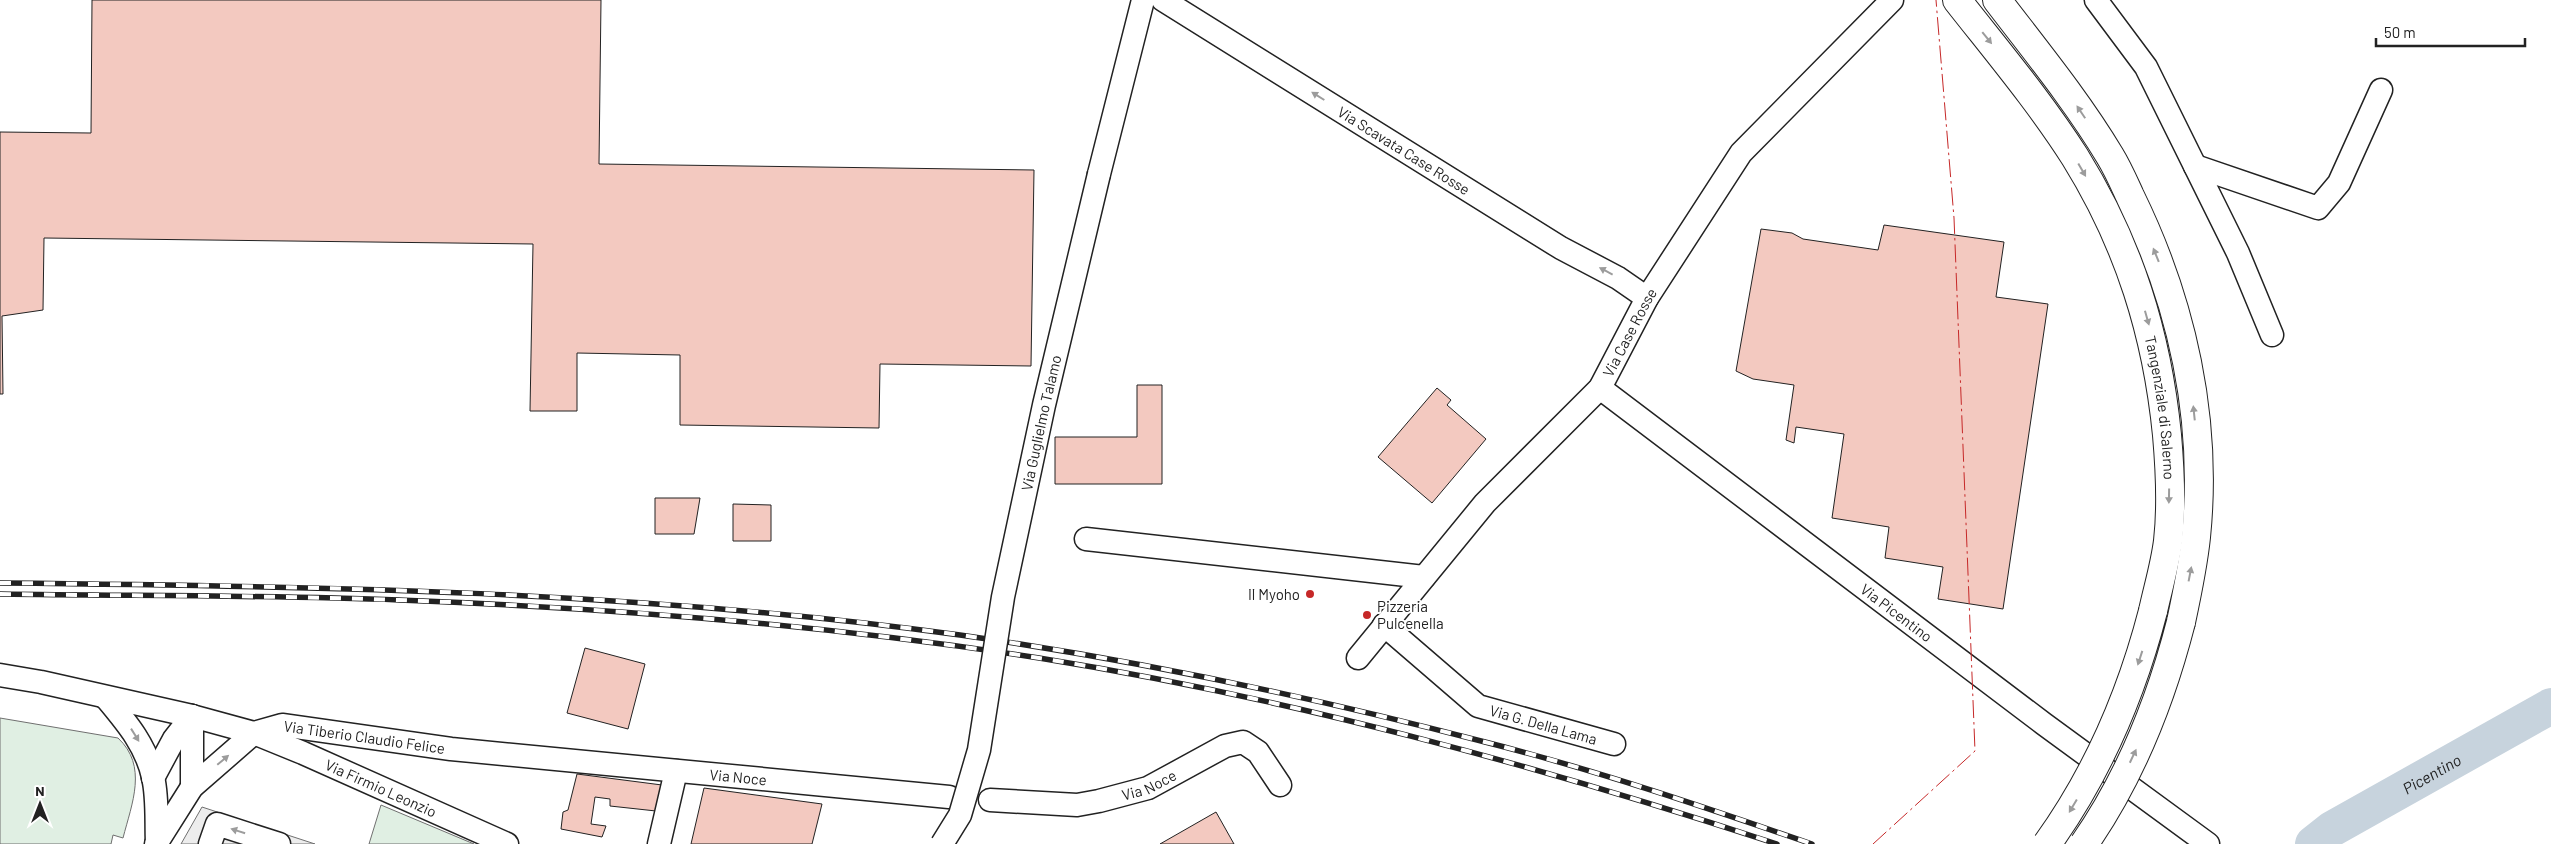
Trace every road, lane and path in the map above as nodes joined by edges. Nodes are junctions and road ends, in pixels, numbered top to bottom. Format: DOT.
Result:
graph roads {
  1 [pos="1143,0"];
  2 [pos="1892,0"];
  3 [pos="1956,0"];
  4 [pos="1997,0"];
  5 [pos="2096,0"];
  6 [pos="1173,3"];
  7 [pos="2381,90"];
  8 [pos="2195,166"];
  9 [pos="1647,298"];
  10 [pos="2272,335"];
  11 [pos="1600,388"];
  12 [pos="1086,539"];
  13 [pos="1424,576"];
  14 [pos="1384,625"];
  15 [pos="1358,658"];
  16 [pos="0,675"];
  17 [pos="106,698"];
  18 [pos="192,716"];
  19 [pos="254,733"];
  20 [pos="1614,744"];
  21 [pos="676,771"];
  22 [pos="153,778"];
  23 [pos="1280,785"];
  24 [pos="192,787"];
  25 [pos="949,797"];
  26 [pos="990,800"];
  27 [pos="2203,840"];
  28 [pos="156,844"];
  29 [pos="210,844"];
  30 [pos="279,844"];
  31 [pos="507,844"];
  32 [pos="659,844"];
  33 [pos="942,844"];
  34 [pos="2046,844"];
  35 [pos="2084,844"];
  1 -- 33 [label="street, Via Guglielmo Talamo, bridge"];
  2 -- 9 [label="street, Via Case Rosse"];
  3 -- 34 [label="highway, Tangenziale di Salerno, one-way, bridge"];
  35 -- 4 [label="highway, Tangenziale di Salerno, one-way, bridge"];
  5 -- 8 [label="street"];
  9 -- 6 [label="street, Via Scavata Case Rosse, one-way"];
  7 -- 8 [label="street"];
  8 -- 10 [label="street"];
  9 -- 11 [label="street, Via Case Rosse"];
  11 -- 13 [label="street, Via Case Rosse"];
  11 -- 27 [label="street, Via Picentino"];
  12 -- 13 [label="street"];
  13 -- 14 [label="street, Via Case Rosse"];
  14 -- 15 [label="street, Via Case Rosse"];
  14 -- 20 [label="street, Via G. Della Lama"];
  16 -- 17 [label="street"];
  17 -- 18 [label="street"];
  17 -- 22 [label="street, one-way"];
  18 -- 19 [label="street"];
  18 -- 22 [label="street"];
  18 -- 24 [label="street"];
  19 -- 21 [label="street, Via Tiberio Claudio Felice"];
  24 -- 19 [label="street, one-way"];
  19 -- 31 [label="street, Via Firmio Leonzio"];
  21 -- 25 [label="street, Via Noce"];
  21 -- 32 [label="street"];
  22 -- 28 [label="street"];
  23 -- 26 [label="street, Via Noce"];
  24 -- 28 [label="street"];
  30 -- 29 [label="street, one-way"];
}
